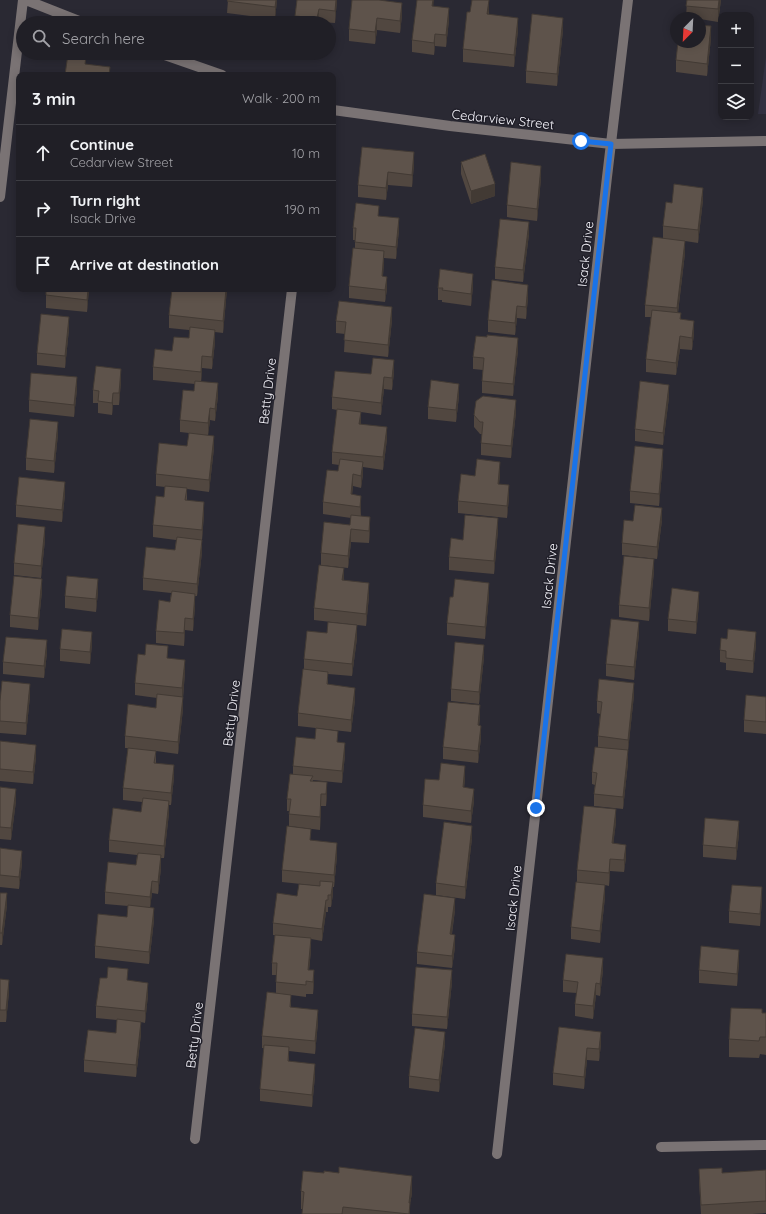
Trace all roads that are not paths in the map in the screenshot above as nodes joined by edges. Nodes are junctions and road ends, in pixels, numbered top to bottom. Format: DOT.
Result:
graph roads {
  1 [pos="23,0"];
  2 [pos="26,0"];
  3 [pos="628,0"];
  4 [pos="21,16"];
  5 [pos="66,16"];
  6 [pos="16,60"];
  7 [pos="179,60"];
  8 [pos="213,72"];
  9 [pos="336,110"];
  10 [pos="766,141"];
  11 [pos="611,144"];
  12 [pos="0,197"];
  13 [pos="292,292"];
  14 [pos="195,1139"];
  15 [pos="766,1145"];
  16 [pos="662,1147"];
  17 [pos="497,1154"];
  1 -- 4 [label="street"];
  2 -- 5 [label="street"];
  3 -- 11 [label="street, Isack Drive"];
  6 -- 12 [label="street"];
  7 -- 8 [label="street"];
  9 -- 11 [label="street, Cedarview Street"];
  10 -- 11 [label="street, Cedarview Street"];
  11 -- 17 [label="street, Isack Drive"];
  13 -- 14 [label="street, Betty Drive"];
  15 -- 16 [label="street"];
}
